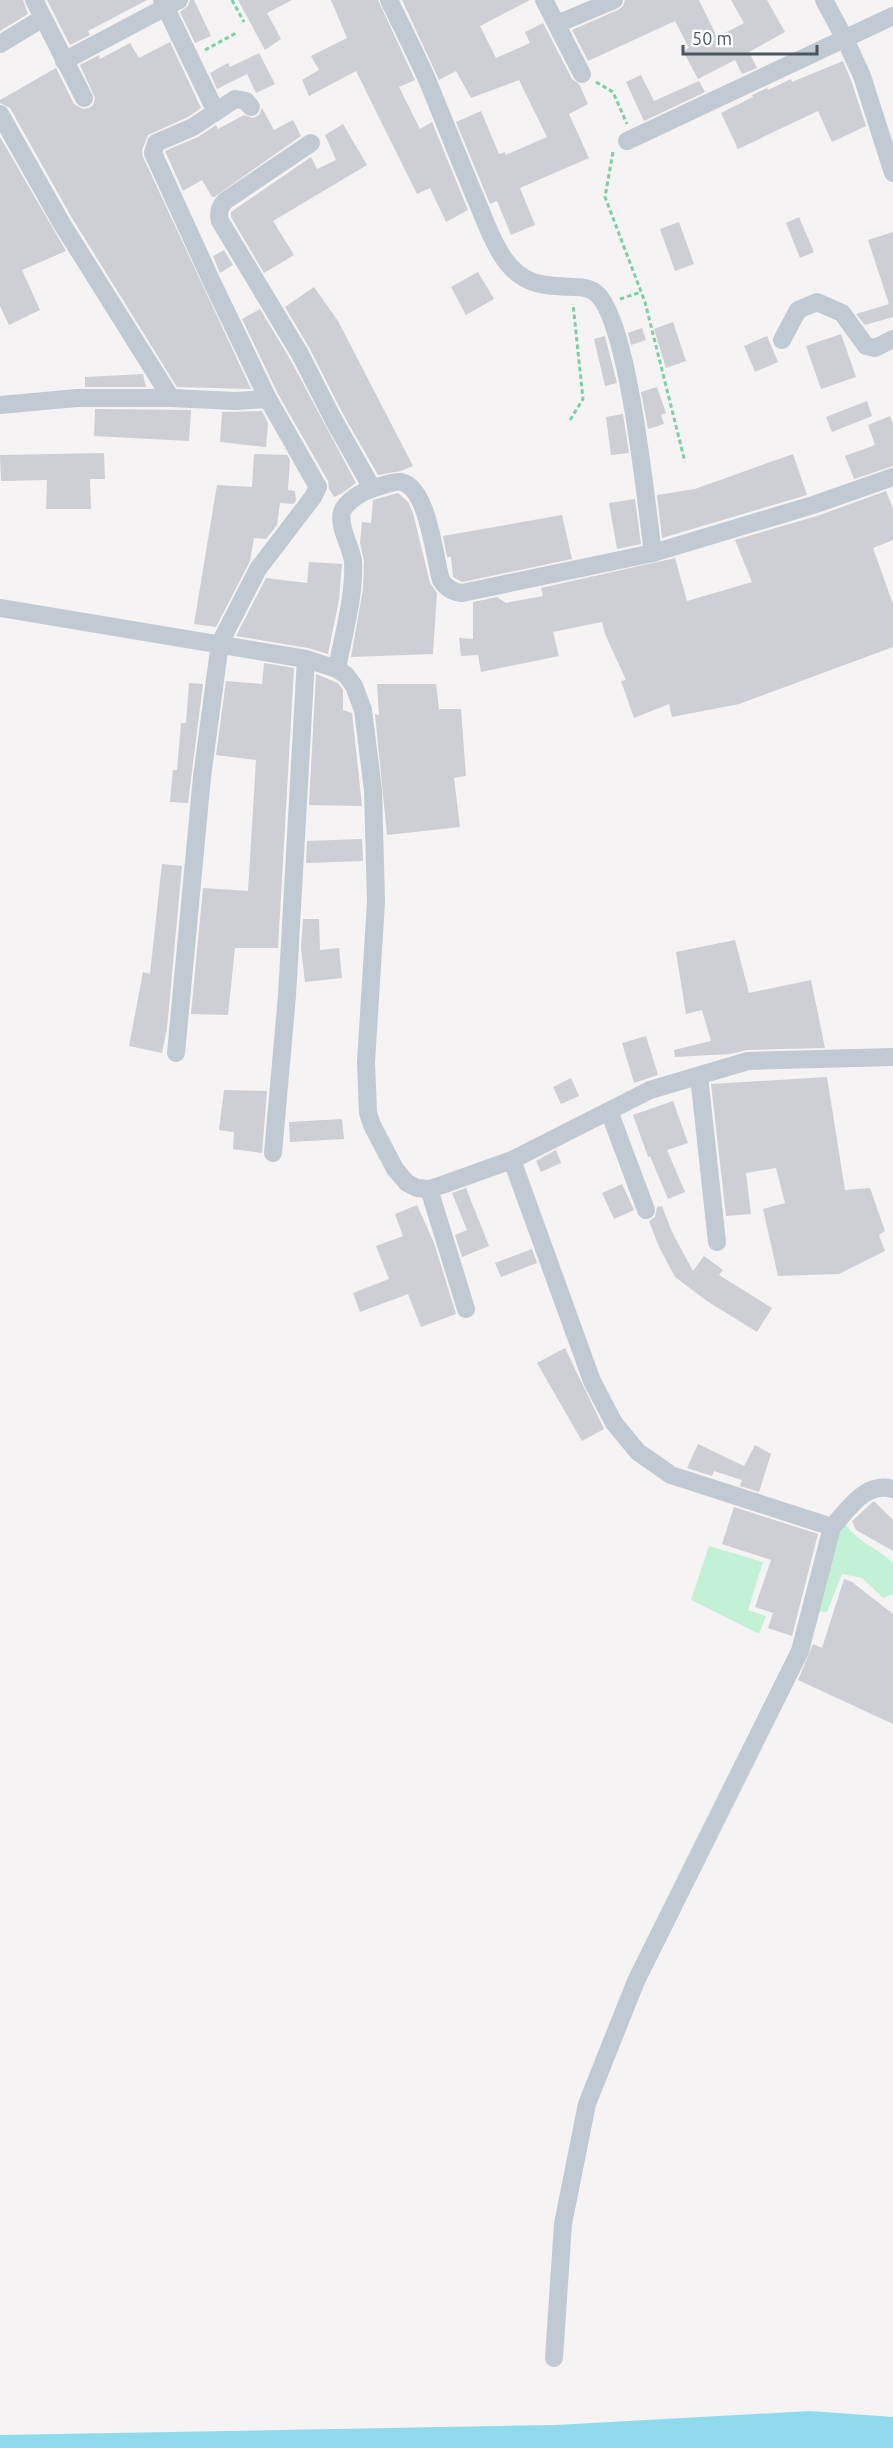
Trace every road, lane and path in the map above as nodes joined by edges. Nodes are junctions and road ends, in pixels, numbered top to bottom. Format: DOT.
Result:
graph roads {
  1 [pos="34,0"];
  2 [pos="232,0"];
  3 [pos="389,0"];
  4 [pos="544,0"];
  5 [pos="614,0"];
  6 [pos="824,0"];
  7 [pos="169,2"];
  8 [pos="893,16"];
  9 [pos="43,18"];
  10 [pos="244,22"];
  11 [pos="557,24"];
  12 [pos="238,32"];
  13 [pos="845,39"];
  14 [pos="0,44"];
  15 [pos="190,57"];
  16 [pos="64,61"];
  17 [pos="582,74"];
  18 [pos="84,98"];
  19 [pos="251,107"];
  20 [pos="216,112"];
  21 [pos="0,114"];
  22 [pos="311,143"];
  23 [pos="620,147"];
  24 [pos="889,147"];
  25 [pos="893,173"];
  26 [pos="572,287"];
  27 [pos="893,339"];
  28 [pos="782,340"];
  29 [pos="171,398"];
  30 [pos="268,399"];
  31 [pos="0,405"];
  32 [pos="570,420"];
  33 [pos="686,462"];
  34 [pos="893,477"];
  35 [pos="372,488"];
  36 [pos="317,491"];
  37 [pos="342,512"];
  38 [pos="653,553"];
  39 [pos="0,608"];
  40 [pos="220,643"];
  41 [pos="306,659"];
  42 [pos="337,669"];
  43 [pos="176,1053"];
  44 [pos="893,1057"];
  45 [pos="699,1076"];
  46 [pos="609,1111"];
  47 [pos="273,1153"];
  48 [pos="512,1160"];
  49 [pos="429,1189"];
  50 [pos="646,1210"];
  51 [pos="717,1242"];
  52 [pos="466,1309"];
  53 [pos="893,1489"];
  54 [pos="832,1527"];
  55 [pos="555,2358"];
  1 -- 9 [label="street"];
  2 -- 10 [label="path"];
  3 -- 26 [label="street"];
  4 -- 11 [label="street"];
  5 -- 11 [label="street"];
  6 -- 13 [label="street"];
  7 -- 15 [label="street"];
  7 -- 16 [label="street"];
  8 -- 13 [label="street"];
  9 -- 14 [label="street"];
  9 -- 16 [label="street"];
  11 -- 17 [label="street"];
  12 -- 15 [label="path"];
  13 -- 23 [label="street"];
  13 -- 24 [label="street"];
  15 -- 20 [label="street"];
  16 -- 18 [label="street"];
  17 -- 23 [label="path"];
  19 -- 20 [label="street"];
  20 -- 30 [label="street"];
  21 -- 29 [label="street"];
  22 -- 35 [label="street"];
  23 -- 33 [label="path"];
  24 -- 25 [label="street"];
  26 -- 32 [label="path"];
  26 -- 38 [label="street"];
  27 -- 28 [label="street"];
  29 -- 30 [label="street"];
  29 -- 31 [label="street"];
  30 -- 36 [label="street"];
  34 -- 38 [label="street"];
  35 -- 37 [label="street"];
  35 -- 38 [label="street"];
  36 -- 37 [label="street"];
  36 -- 40 [label="street"];
  37 -- 42 [label="street"];
  39 -- 40 [label="street"];
  40 -- 41 [label="street"];
  40 -- 43 [label="street"];
  41 -- 42 [label="street"];
  41 -- 47 [label="street"];
  42 -- 49 [label="street"];
  44 -- 45 [label="street"];
  45 -- 46 [label="street"];
  45 -- 51 [label="street"];
  46 -- 48 [label="street"];
  46 -- 50 [label="street"];
  48 -- 49 [label="street"];
  48 -- 54 [label="street"];
  49 -- 52 [label="street"];
  53 -- 54 [label="street"];
  54 -- 55 [label="street"];
}
